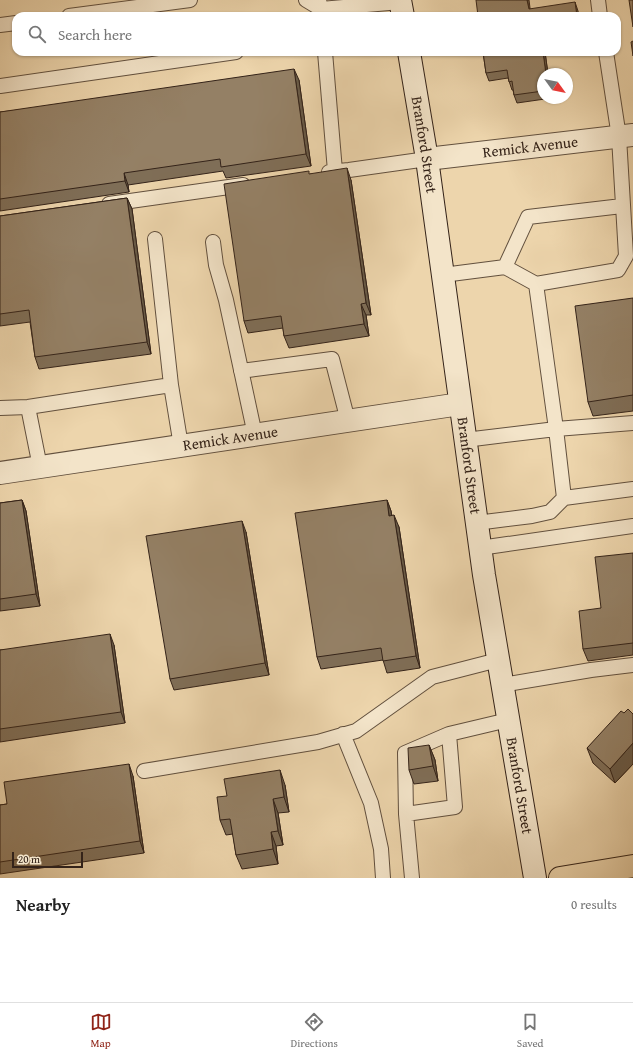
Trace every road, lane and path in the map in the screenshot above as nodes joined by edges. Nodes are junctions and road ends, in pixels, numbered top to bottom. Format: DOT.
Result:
graph roads {
  1 [pos="190,0"];
  2 [pos="306,0"];
  3 [pos="598,0"];
  4 [pos="401,6"];
  5 [pos="320,10"];
  6 [pos="99,12"];
  7 [pos="600,12"];
  8 [pos="12,24"];
  9 [pos="0,25"];
  10 [pos="208,56"];
  11 [pos="325,56"];
  12 [pos="410,56"];
  13 [pos="607,56"];
  14 [pos="0,86"];
  15 [pos="626,136"];
  16 [pos="427,159"];
  17 [pos="335,171"];
  18 [pos="319,173"];
  19 [pos="257,182"];
  20 [pos="94,206"];
  21 [pos="622,206"];
  22 [pos="155,239"];
  23 [pos="213,242"];
  24 [pos="505,267"];
  25 [pos="443,275"];
  26 [pos="536,284"];
  27 [pos="241,371"];
  28 [pos="171,385"];
  29 [pos="460,404"];
  30 [pos="28,406"];
  31 [pos="0,408"];
  32 [pos="348,421"];
  33 [pos="633,423"];
  34 [pos="556,429"];
  35 [pos="255,435"];
  36 [pos="466,440"];
  37 [pos="181,446"];
  38 [pos="40,467"];
  39 [pos="0,473"];
  40 [pos="633,489"];
  41 [pos="564,498"];
  42 [pos="476,522"];
  43 [pos="633,526"];
  44 [pos="480,548"];
  45 [pos="498,660"];
  46 [pos="633,665"];
  47 [pos="502,685"];
  48 [pos="508,720"];
  49 [pos="343,734"];
  50 [pos="449,734"];
  51 [pos="144,770"];
  52 [pos="406,814"];
  53 [pos="633,866"];
  54 [pos="383,878"];
  55 [pos="412,878"];
  56 [pos="535,878"];
  57 [pos="560,878"];
  1 -- 6 [label="lane"];
  2 -- 5 [label="lane"];
  3 -- 7 [label="lane"];
  4 -- 5 [label="lane"];
  8 -- 9 [label="lane"];
  10 -- 14 [label="lane"];
  11 -- 17 [label="lane"];
  12 -- 16 [label="main road, Branford Street"];
  13 -- 15 [label="lane"];
  15 -- 16 [label="main road, Remick Avenue"];
  15 -- 21 [label="lane"];
  16 -- 17 [label="lane"];
  16 -- 25 [label="main road, Branford Street"];
  17 -- 18 [label="lane"];
  19 -- 20 [label="lane"];
  21 -- 24 [label="lane"];
  21 -- 26 [label="lane"];
  22 -- 28 [label="lane"];
  23 -- 27 [label="lane"];
  24 -- 25 [label="lane"];
  24 -- 26 [label="lane"];
  25 -- 29 [label="main road, Branford Street"];
  26 -- 34 [label="lane"];
  27 -- 32 [label="lane"];
  27 -- 35 [label="lane"];
  28 -- 30 [label="lane"];
  28 -- 37 [label="lane"];
  29 -- 32 [label="main road, Remick Avenue"];
  29 -- 36 [label="main road, Branford Street"];
  30 -- 31 [label="lane"];
  30 -- 38 [label="lane"];
  32 -- 35 [label="main road, Remick Avenue"];
  33 -- 34 [label="lane"];
  34 -- 36 [label="lane"];
  34 -- 41 [label="lane"];
  35 -- 37 [label="main road, Remick Avenue"];
  36 -- 42 [label="main road, Branford Street"];
  37 -- 38 [label="main road, Remick Avenue"];
  38 -- 39 [label="main road, Remick Avenue"];
  40 -- 41 [label="lane"];
  41 -- 42 [label="lane"];
  42 -- 44 [label="main road, Branford Street"];
  43 -- 44 [label="lane"];
  44 -- 45 [label="main road, Branford Street"];
  45 -- 47 [label="main road, Branford Street"];
  45 -- 49 [label="lane"];
  46 -- 47 [label="lane"];
  47 -- 48 [label="main road, Branford Street"];
  48 -- 50 [label="lane"];
  48 -- 56 [label="main road, Branford Street"];
  49 -- 51 [label="lane"];
  49 -- 54 [label="lane"];
  50 -- 52 [label="lane"];
  50 -- 52 [label="lane"];
  52 -- 55 [label="lane"];
  53 -- 57 [label="main road"];
}
